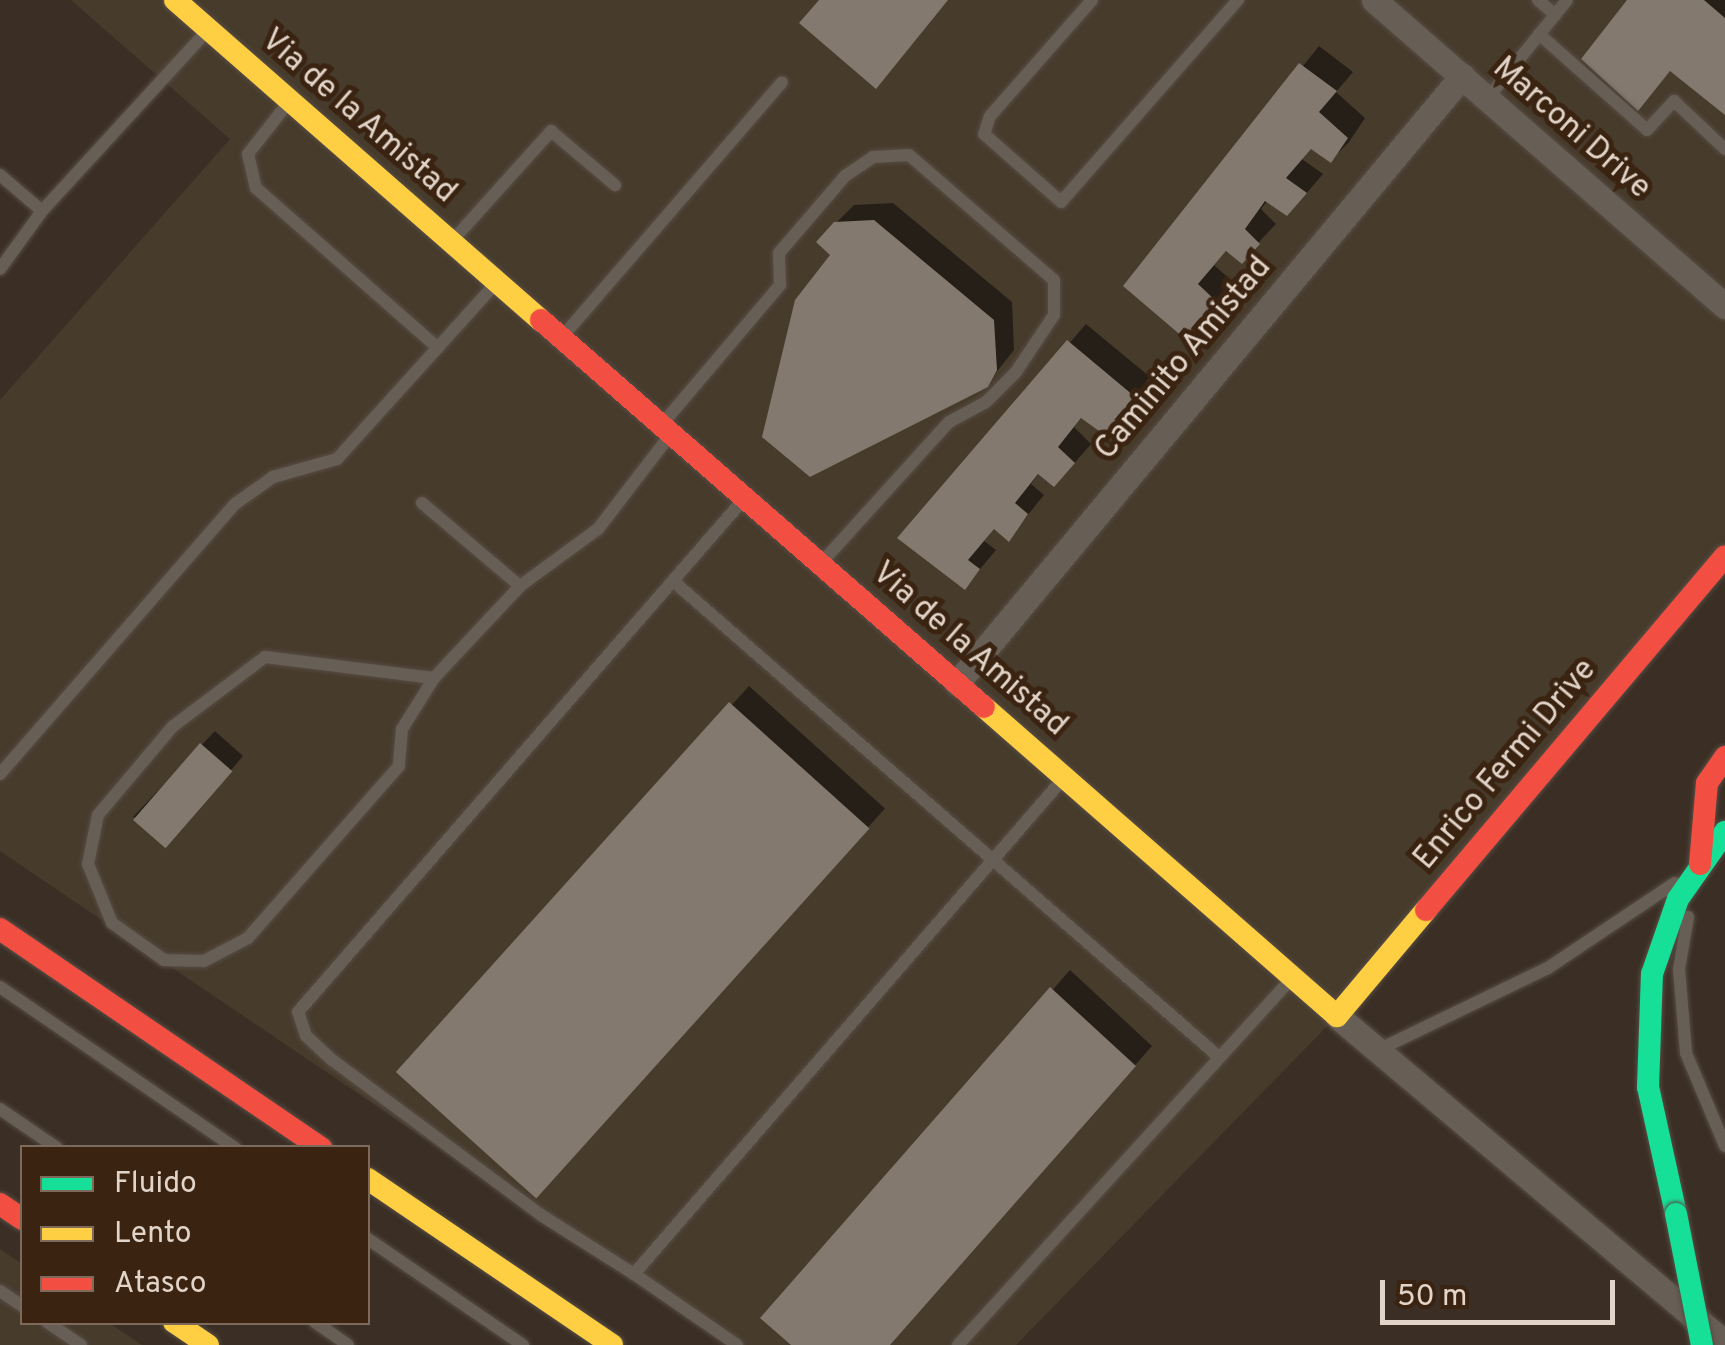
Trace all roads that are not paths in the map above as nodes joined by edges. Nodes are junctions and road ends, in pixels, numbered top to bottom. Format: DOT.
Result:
graph roads {
  1 [pos="175,0"];
  2 [pos="1092,0"];
  3 [pos="1238,0"];
  4 [pos="1374,0"];
  5 [pos="1538,0"];
  6 [pos="1567,0"];
  7 [pos="1555,14"];
  8 [pos="208,29"];
  9 [pos="1539,34"];
  10 [pos="1462,76"];
  11 [pos="782,82"];
  12 [pos="1487,99"];
  13 [pos="290,100"];
  14 [pos="1725,149"];
  15 [pos="0,175"];
  16 [pos="615,185"];
  17 [pos="42,211"];
  18 [pos="452,242"];
  19 [pos="0,269"];
  20 [pos="497,282"];
  21 [pos="1725,306"];
  22 [pos="561,338"];
  23 [pos="438,348"];
  24 [pos="666,429"];
  25 [pos="745,498"];
  26 [pos="422,503"];
  27 [pos="1725,556"];
  28 [pos="820,564"];
  29 [pos="672,581"];
  30 [pos="520,586"];
  31 [pos="434,678"];
  32 [pos="957,682"];
  33 [pos="1725,757"];
  34 [pos="0,774"];
  35 [pos="1065,778"];
  36 [pos="1725,832"];
  37 [pos="994,860"];
  38 [pos="1700,866"];
  39 [pos="0,929"];
  40 [pos="1292,977"];
  41 [pos="0,987"];
  42 [pos="1337,1016"];
  43 [pos="1378,1050"];
  44 [pos="1220,1057"];
  45 [pos="0,1109"];
  46 [pos="53,1145"];
  47 [pos="231,1145"];
  48 [pos="317,1145"];
  49 [pos="1725,1146"];
  50 [pos="370,1180"];
  51 [pos="370,1239"];
  52 [pos="634,1274"];
  53 [pos="51,1325"];
  54 [pos="178,1325"];
  55 [pos="319,1325"];
  56 [pos="1725,1343"];
  57 [pos="81,1345"];
  58 [pos="208,1345"];
  59 [pos="348,1345"];
  60 [pos="523,1345"];
  61 [pos="612,1345"];
  62 [pos="737,1345"];
  63 [pos="958,1345"];
  64 [pos="1702,1345"];
  1 -- 8 [label="main road, Via de la Amistad"];
  2 -- 3 [label="lane"];
  4 -- 10 [label="street, Marconi Drive"];
  5 -- 7 [label="lane"];
  6 -- 7 [label="lane"];
  7 -- 9 [label="lane"];
  8 -- 13 [label="main road, Via de la Amistad"];
  8 -- 17 [label="lane"];
  9 -- 12 [label="lane"];
  9 -- 14 [label="lane"];
  10 -- 12 [label="street, Marconi Drive"];
  10 -- 32 [label="street, Caminito Amistad"];
  11 -- 22 [label="lane"];
  12 -- 21 [label="street, Marconi Drive"];
  13 -- 18 [label="main road, Via de la Amistad"];
  13 -- 23 [label="lane"];
  15 -- 17 [label="lane"];
  16 -- 18 [label="lane"];
  17 -- 19 [label="lane"];
  18 -- 20 [label="main road, Via de la Amistad"];
  20 -- 22 [label="main road, Via de la Amistad"];
  20 -- 23 [label="lane"];
  22 -- 24 [label="main road, Via de la Amistad"];
  23 -- 34 [label="lane"];
  24 -- 25 [label="main road, Via de la Amistad"];
  24 -- 28 [label="lane"];
  24 -- 30 [label="lane"];
  25 -- 28 [label="main road, Via de la Amistad"];
  25 -- 29 [label="lane"];
  26 -- 30 [label="lane"];
  27 -- 42 [label="main road, Enrico Fermi Drive"];
  28 -- 32 [label="main road, Via de la Amistad"];
  29 -- 37 [label="lane"];
  29 -- 52 [label="lane"];
  30 -- 31 [label="lane"];
  31 -- 31 [label="lane"];
  32 -- 35 [label="main road, Via de la Amistad"];
  33 -- 38 [label="main road"];
  35 -- 37 [label="lane"];
  35 -- 40 [label="main road, Via de la Amistad"];
  36 -- 38 [label="main road"];
  37 -- 44 [label="lane"];
  37 -- 52 [label="lane"];
  38 -- 43 [label="lane"];
  38 -- 49 [label="lane"];
  38 -- 64 [label="main road, bridge"];
  39 -- 48 [label="main road"];
  40 -- 42 [label="main road, Via de la Amistad"];
  40 -- 44 [label="lane"];
  41 -- 47 [label="lane"];
  42 -- 43 [label="street, Via de la Amistad"];
  43 -- 56 [label="street, Via de la Amistad"];
  44 -- 63 [label="lane"];
  45 -- 46 [label="lane"];
  50 -- 61 [label="main road"];
  51 -- 60 [label="lane"];
  52 -- 62 [label="lane"];
  53 -- 57 [label="lane"];
  54 -- 58 [label="main road"];
  55 -- 59 [label="lane"];
}
